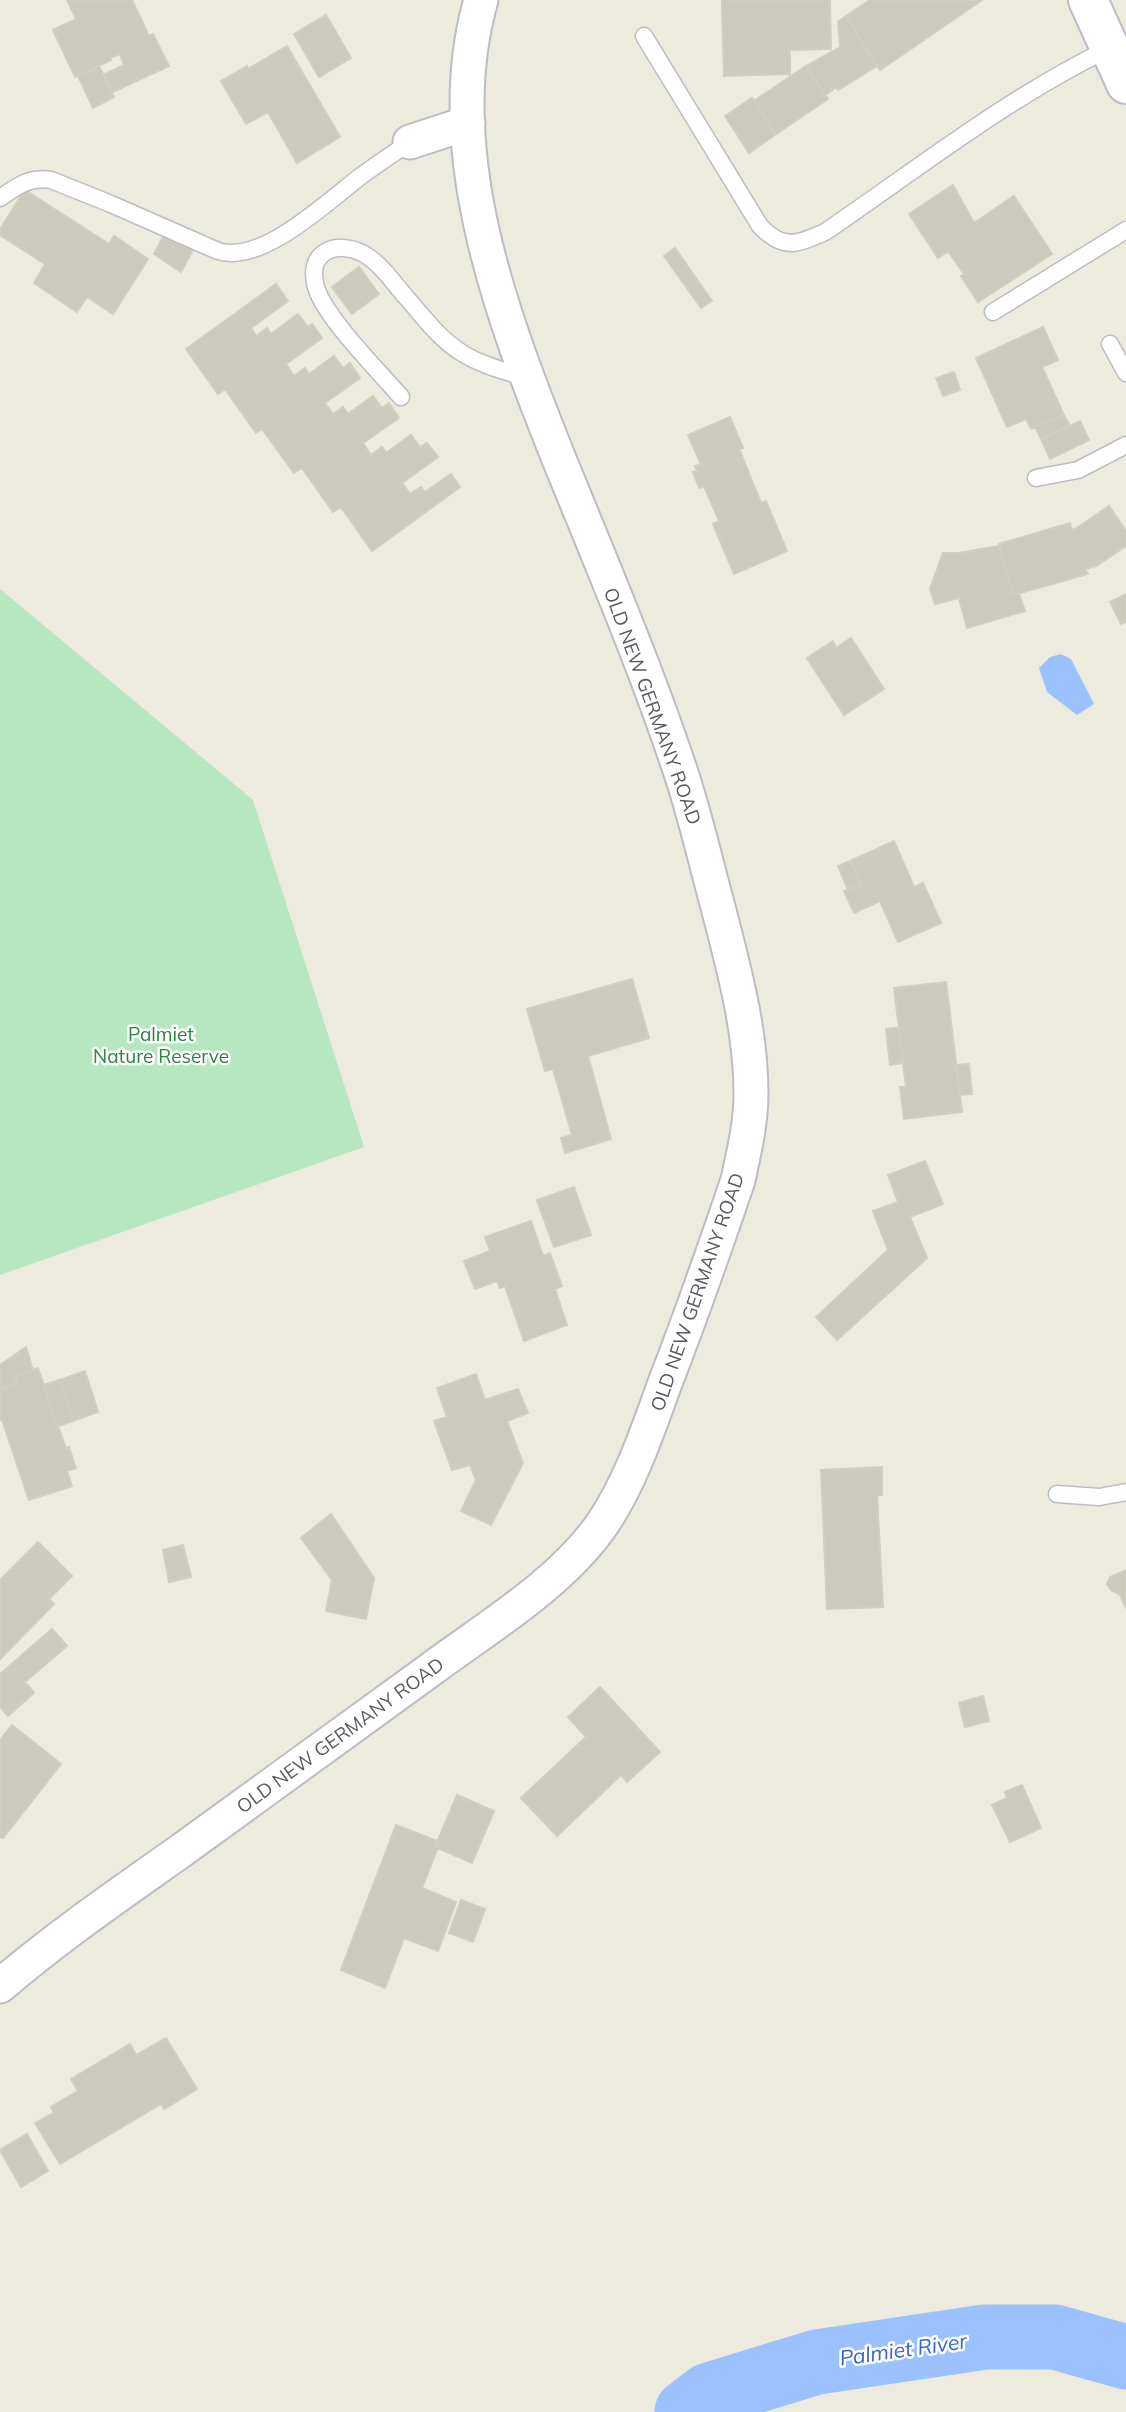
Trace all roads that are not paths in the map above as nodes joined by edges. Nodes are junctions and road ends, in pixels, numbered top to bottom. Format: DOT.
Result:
graph roads {
  1 [pos="481,0"];
  2 [pos="1088,0"];
  3 [pos="644,36"];
  4 [pos="1110,48"];
  5 [pos="1126,84"];
  6 [pos="468,123"];
  7 [pos="410,142"];
  8 [pos="0,198"];
  9 [pos="1126,230"];
  10 [pos="993,312"];
  11 [pos="1110,344"];
  12 [pos="1126,373"];
  13 [pos="527,378"];
  14 [pos="401,397"];
  15 [pos="1126,445"];
  16 [pos="1036,478"];
  17 [pos="1126,1492"];
  18 [pos="1057,1494"];
  19 [pos="0,1986"];
  1 -- 6 [label="street, OLD NEW GERMANY ROAD"];
  2 -- 4 [label="street"];
  3 -- 4 [label="lane"];
  4 -- 5 [label="street"];
  6 -- 7 [label="street"];
  6 -- 13 [label="street, OLD NEW GERMANY ROAD"];
  7 -- 8 [label="lane"];
  9 -- 10 [label="lane"];
  11 -- 12 [label="lane"];
  13 -- 14 [label="lane"];
  13 -- 19 [label="street, OLD NEW GERMANY ROAD"];
  15 -- 16 [label="lane"];
  17 -- 18 [label="lane"];
}
